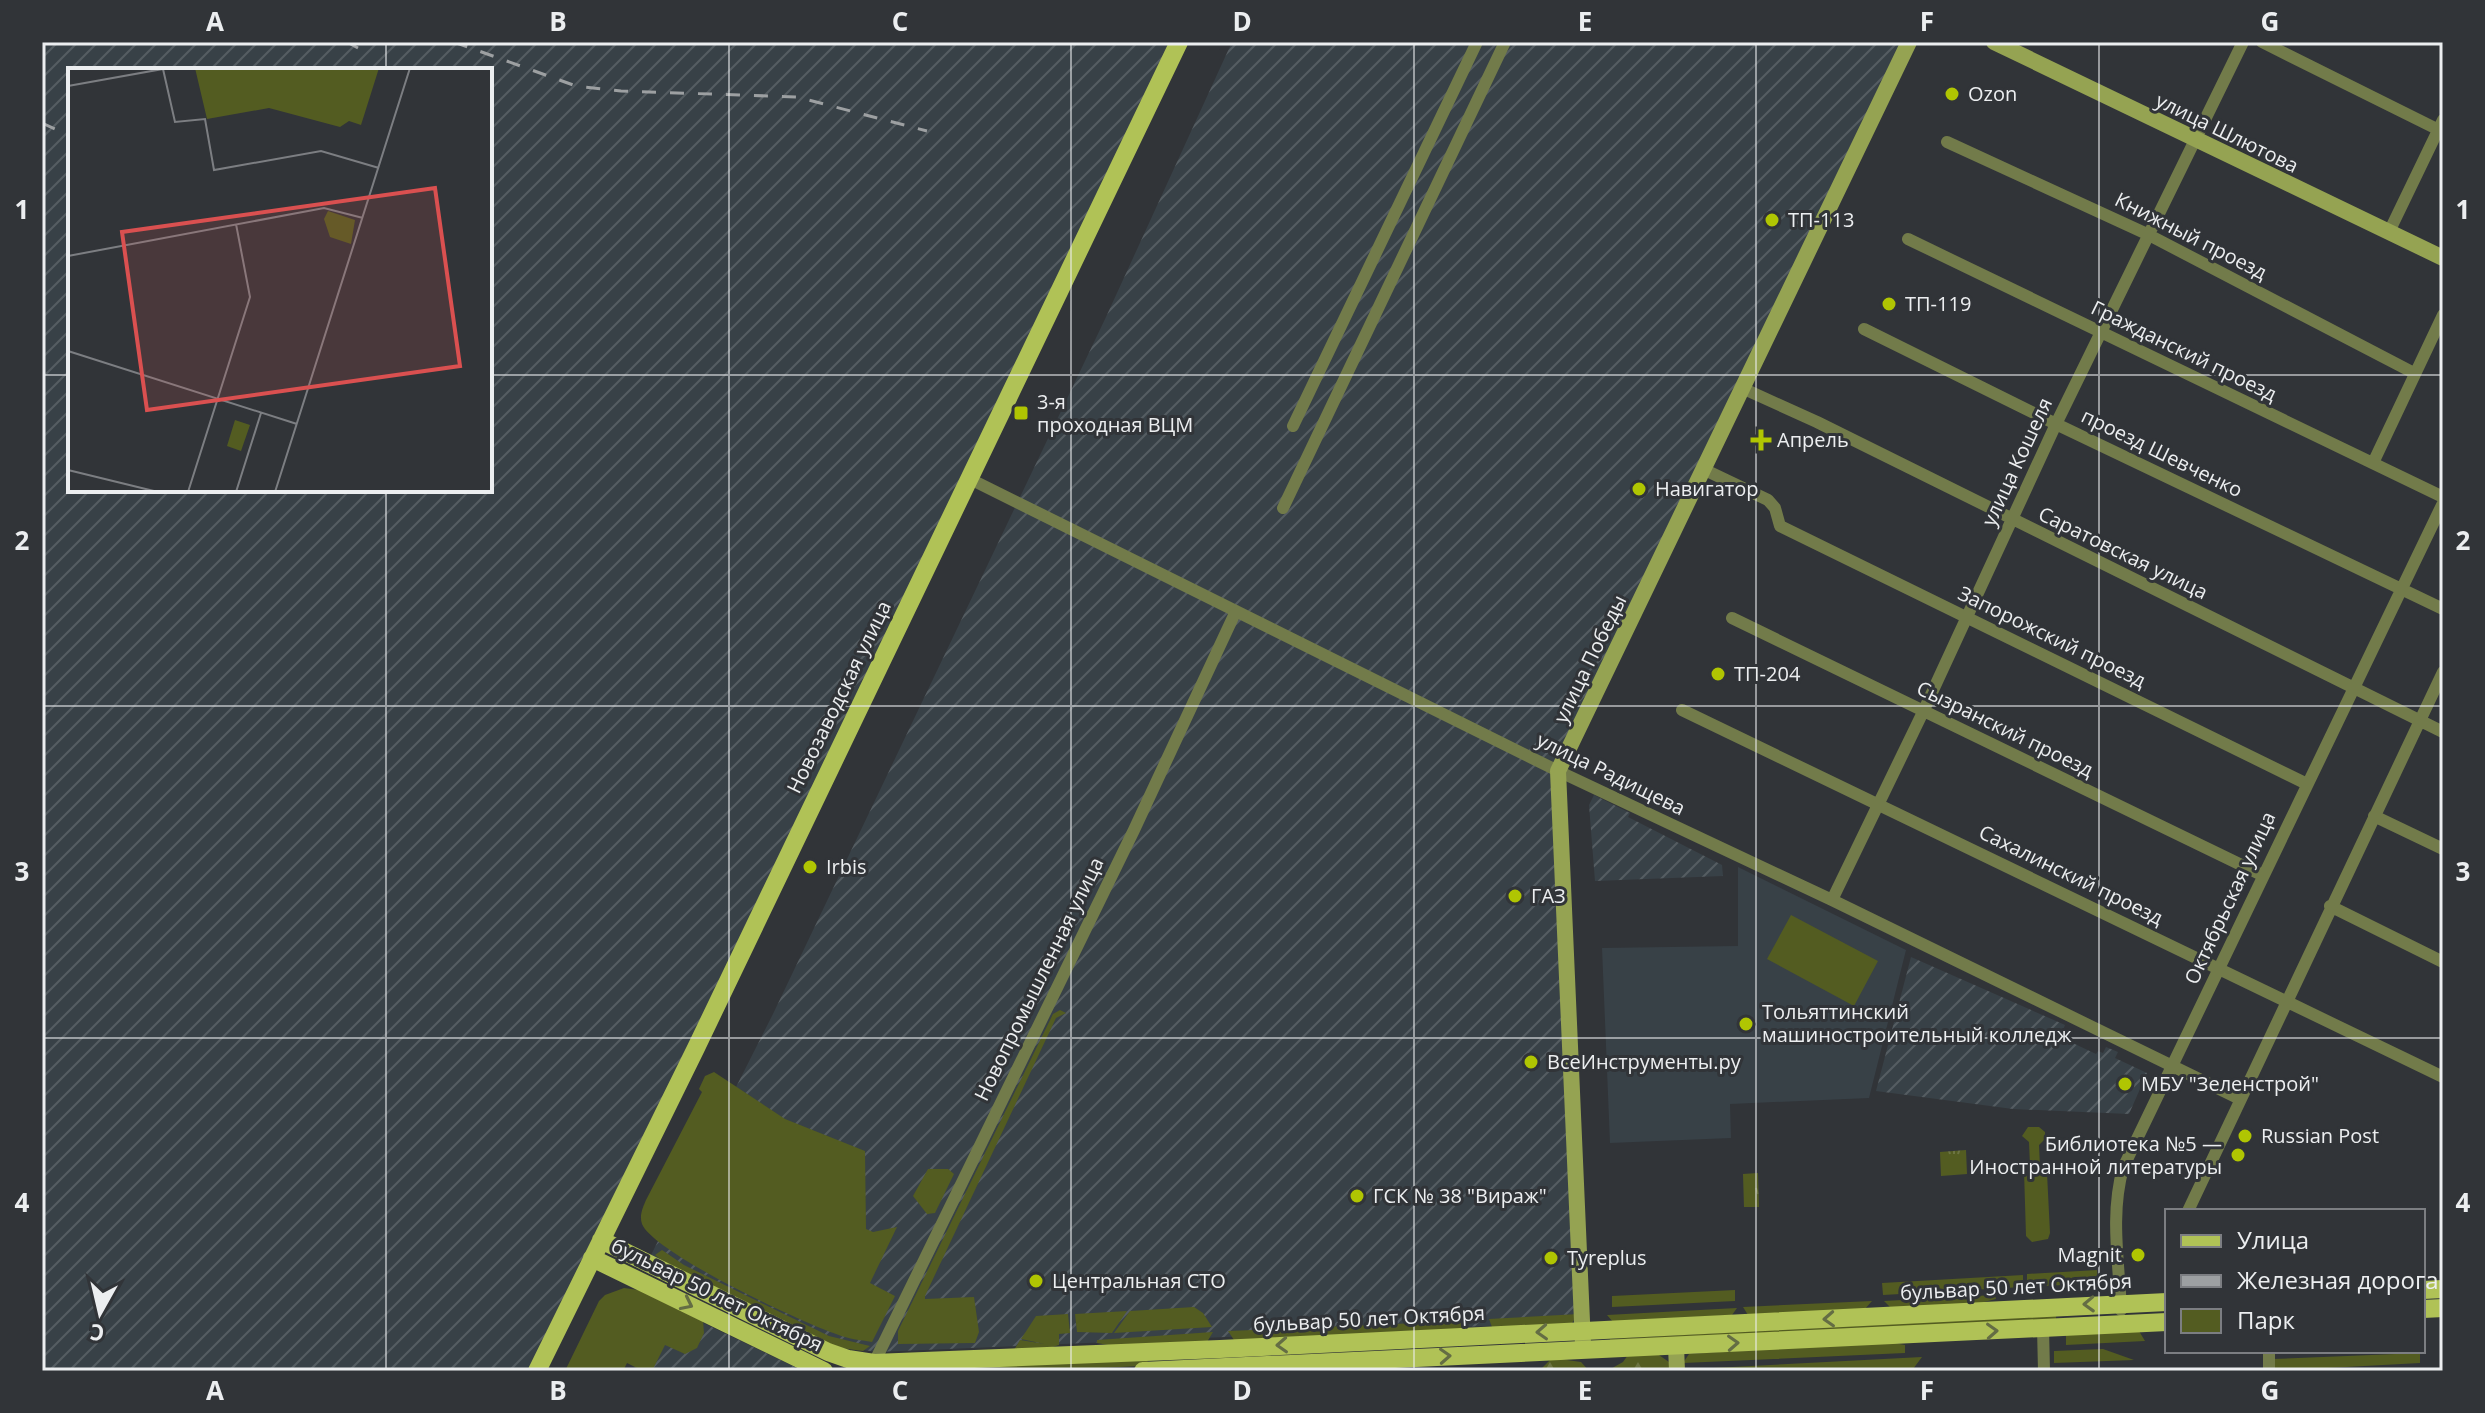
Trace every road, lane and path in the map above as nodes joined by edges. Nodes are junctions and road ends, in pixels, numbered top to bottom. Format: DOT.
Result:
graph roads {
  1 [pos="1179,42"];
  2 [pos="1477,42"];
  3 [pos="1505,42"];
  4 [pos="1909,42"];
  5 [pos="1994,42"];
  6 [pos="2243,42"];
  7 [pos="2262,42"];
  8 [pos="2441,128"];
  9 [pos="2195,140"];
  10 [pos="1947,142"];
  11 [pos="2389,232"];
  12 [pos="2147,234"];
  13 [pos="1908,239"];
  14 [pos="2443,258"];
  15 [pos="2443,315"];
  16 [pos="1864,329"];
  17 [pos="2101,333"];
  18 [pos="2414,373"];
  19 [pos="1742,388"];
  20 [pos="2056,424"];
  21 [pos="1293,426"];
  22 [pos="2373,463"];
  23 [pos="1703,469"];
  24 [pos="968,478"];
  25 [pos="2443,497"];
  26 [pos="2443,503"];
  27 [pos="1283,508"];
  28 [pos="2012,521"];
  29 [pos="2402,589"];
  30 [pos="2443,609"];
  31 [pos="1236,611"];
  32 [pos="1966,617"];
  33 [pos="1732,618"];
  34 [pos="2443,672"];
  35 [pos="2353,689"];
  36 [pos="1682,710"];
  37 [pos="1923,712"];
  38 [pos="2420,721"];
  39 [pos="2443,732"];
  40 [pos="1558,771"];
  41 [pos="2307,784"];
  42 [pos="1878,804"];
  43 [pos="2374,816"];
  44 [pos="2443,849"];
  45 [pos="2262,875"];
  46 [pos="1832,900"];
  47 [pos="2330,906"];
  48 [pos="2443,962"];
  49 [pos="2220,969"];
  50 [pos="2286,1000"];
  51 [pos="2172,1066"];
  52 [pos="2443,1077"];
  53 [pos="2240,1099"];
  54 [pos="2189,1209"];
  55 [pos="601,1240"];
  56 [pos="592,1258"];
  57 [pos="655,1266"];
  58 [pos="644,1283"];
  59 [pos="2165,1302"];
  60 [pos="2121,1303"];
  61 [pos="2165,1322"];
  62 [pos="2122,1324"];
  63 [pos="2043,1328"];
  64 [pos="1583,1340"];
  65 [pos="1676,1346"];
  66 [pos="1166,1360"];
  67 [pos="874,1363"];
  68 [pos="537,1371"];
  69 [pos="824,1371"];
  70 [pos="1143,1371"];
  71 [pos="1677,1371"];
  72 [pos="2044,1371"];
  1 -- 24 [label="main road, Новозаводская улица"];
  2 -- 21 [label="street"];
  3 -- 27 [label="street"];
  4 -- 19 [label="main road, улица Победы"];
  5 -- 9 [label="main road, улица Шлютова"];
  6 -- 9 [label="street, улица Кошеля"];
  7 -- 8 [label="street"];
  8 -- 11 [label="street"];
  9 -- 11 [label="main road, улица Шлютова"];
  9 -- 12 [label="street, улица Кошеля"];
  10 -- 12 [label="street, Книжный проезд"];
  11 -- 14 [label="main road, улица Шлютова"];
  12 -- 17 [label="street, улица Кошеля"];
  12 -- 18 [label="street, Книжный проезд"];
  13 -- 17 [label="street, Гражданский проезд"];
  15 -- 18 [label="street"];
  16 -- 20 [label="street, проезд Шевченко"];
  17 -- 20 [label="street, улица Кошеля"];
  17 -- 22 [label="street, Гражданский проезд"];
  18 -- 22 [label="street"];
  19 -- 23 [label="main road, улица Победы"];
  19 -- 28 [label="street, Саратовская улица"];
  20 -- 28 [label="street, улица Кошеля"];
  20 -- 29 [label="street, проезд Шевченко"];
  22 -- 25 [label="street, Гражданский проезд"];
  23 -- 32 [label="street, Запорожский проезд"];
  23 -- 40 [label="main road, улица Победы"];
  24 -- 31 [label="street, улица Радищева"];
  24 -- 55 [label="main road, Новозаводская улица"];
  26 -- 29 [label="street, Октябрьская улица"];
  28 -- 32 [label="street, улица Кошеля"];
  28 -- 35 [label="street, Саратовская улица"];
  29 -- 30 [label="street, проезд Шевченко"];
  29 -- 35 [label="street, Октябрьская улица"];
  31 -- 40 [label="street, улица Радищева"];
  31 -- 67 [label="street, Новопромышленная улица"];
  32 -- 37 [label="street, улица Кошеля"];
  32 -- 41 [label="street, Запорожский проезд"];
  33 -- 37 [label="street, Сызранский проезд"];
  34 -- 38 [label="street"];
  35 -- 38 [label="street, Саратовская улица"];
  35 -- 41 [label="street, Октябрьская улица"];
  36 -- 42 [label="street, Сахалинский проезд"];
  37 -- 42 [label="street, улица Кошеля"];
  37 -- 45 [label="street, Сызранский проезд"];
  38 -- 39 [label="street, Саратовская улица"];
  38 -- 43 [label="street"];
  40 -- 46 [label="street, улица Радищева"];
  40 -- 64 [label="main road, улица Победы"];
  41 -- 45 [label="street, Октябрьская улица"];
  42 -- 46 [label="street, улица Кошеля"];
  42 -- 49 [label="street, Сахалинский проезд"];
  43 -- 44 [label="street"];
  43 -- 47 [label="street"];
  45 -- 49 [label="street, Октябрьская улица"];
  46 -- 51 [label="street, улица Радищева"];
  47 -- 48 [label="street"];
  47 -- 50 [label="street"];
  49 -- 50 [label="street, Сахалинский проезд"];
  49 -- 51 [label="street, Октябрьская улица"];
  50 -- 52 [label="street, Сахалинский проезд"];
  50 -- 53 [label="street"];
  51 -- 53 [label="street, улица Радищева"];
  51 -- 60 [label="street, Октябрьская улица"];
  53 -- 54 [label="street"];
  55 -- 56 [label="main road, Новозаводская улица"];
  55 -- 57 [label="main road, бульвар 50 лет Октября"];
  56 -- 58 [label="main road, бульвар 50 лет Октября"];
  56 -- 68 [label="main road, Новозаводская улица"];
  57 -- 58 [label="main road"];
  57 -- 67 [label="main road, бульвар 50 лет Октября"];
  58 -- 69 [label="main road, бульвар 50 лет Октября, one-way"];
  59 -- 60 [label="main road, бульвар 50 лет Октября"];
  60 -- 62 [label="street, Октябрьская улица"];
  60 -- 64 [label="main road, бульвар 50 лет Октября, one-way"];
  61 -- 62 [label="main road, бульвар 50 лет Октября"];
  62 -- 63 [label="main road, бульвар 50 лет Октября"];
  65 -- 63 [label="main road, бульвар 50 лет Октября, one-way"];
  63 -- 72 [label="street"];
  64 -- 65 [label="main road, бульвар 50 лет Октября"];
  64 -- 66 [label="main road, бульвар 50 лет Октября"];
  65 -- 71 [label="main road"];
  66 -- 67 [label="main road, бульвар 50 лет Октября"];
  66 -- 70 [label="main road, бульвар 50 лет Октября"];
}
